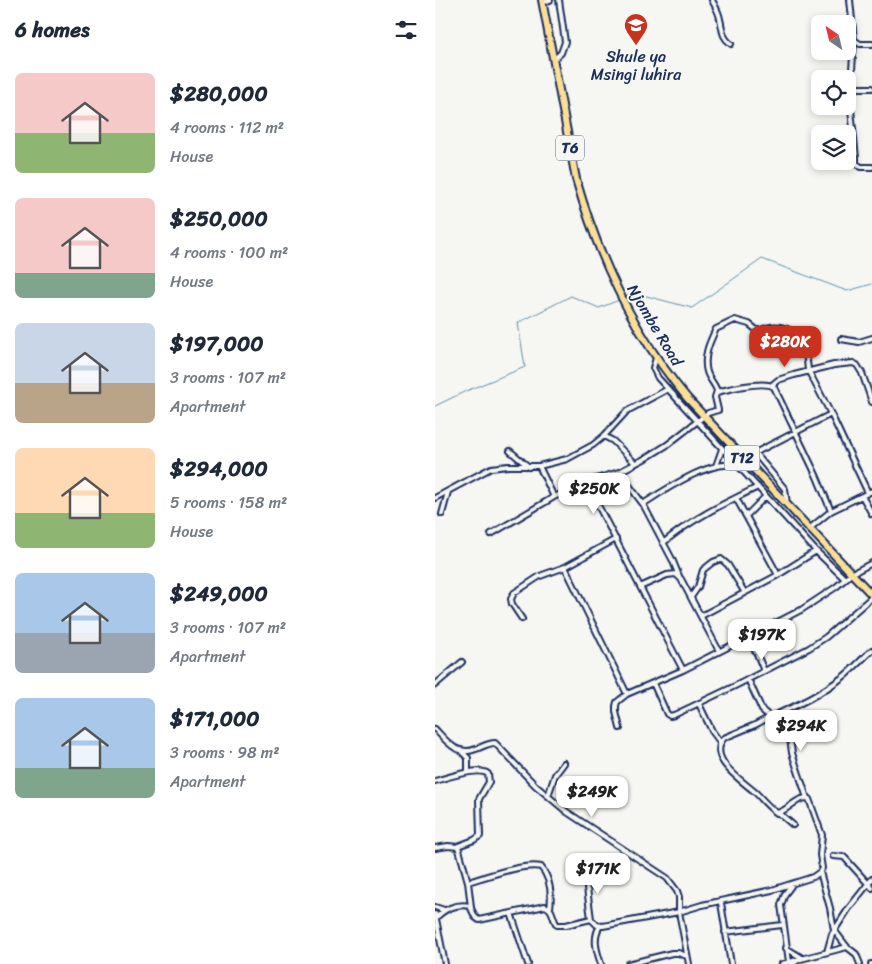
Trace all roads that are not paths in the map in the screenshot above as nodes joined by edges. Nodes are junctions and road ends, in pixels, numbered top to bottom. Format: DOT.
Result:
graph roads {
  1 [pos="550,0"];
  2 [pos="559,0"];
  3 [pos="712,0"];
  4 [pos="850,0"];
  5 [pos="542,2"];
  6 [pos="852,15"];
  7 [pos="856,41"];
  8 [pos="731,44"];
  9 [pos="872,44"];
  10 [pos="553,60"];
  11 [pos="856,88"];
  12 [pos="872,88"];
  13 [pos="851,115"];
  14 [pos="872,167"];
  15 [pos="627,310"];
  16 [pos="872,338"];
  17 [pos="841,339"];
  18 [pos="656,358"];
  19 [pos="809,372"];
  20 [pos="772,385"];
  21 [pos="668,389"];
  22 [pos="717,392"];
  23 [pos="872,402"];
  24 [pos="831,414"];
  25 [pos="704,417"];
  26 [pos="698,422"];
  27 [pos="795,433"];
  28 [pos="604,436"];
  29 [pos="722,449"];
  30 [pos="511,451"];
  31 [pos="755,453"];
  32 [pos="743,459"];
  33 [pos="635,463"];
  34 [pos="539,466"];
  35 [pos="715,466"];
  36 [pos="529,467"];
  37 [pos="738,467"];
  38 [pos="619,472"];
  39 [pos="587,482"];
  40 [pos="758,487"];
  41 [pos="447,492"];
  42 [pos="870,492"];
  43 [pos="554,496"];
  44 [pos="766,496"];
  45 [pos="862,496"];
  46 [pos="435,498"];
  47 [pos="736,498"];
  48 [pos="643,504"];
  49 [pos="787,504"];
  50 [pos="831,510"];
  51 [pos="443,514"];
  52 [pos="872,514"];
  53 [pos="746,516"];
  54 [pos="809,529"];
  55 [pos="491,534"];
  56 [pos="616,539"];
  57 [pos="663,543"];
  58 [pos="816,551"];
  59 [pos="872,563"];
  60 [pos="565,567"];
  61 [pos="851,574"];
  62 [pos="778,575"];
  63 [pos="679,576"];
  64 [pos="845,579"];
  65 [pos="640,586"];
  66 [pos="745,593"];
  67 [pos="872,596"];
  68 [pos="691,597"];
  69 [pos="701,616"];
  70 [pos="522,620"];
  71 [pos="747,637"];
  72 [pos="872,650"];
  73 [pos="719,651"];
  74 [pos="462,662"];
  75 [pos="683,670"];
  76 [pos="764,671"];
  77 [pos="748,679"];
  78 [pos="653,683"];
  79 [pos="435,685"];
  80 [pos="627,694"];
  81 [pos="699,704"];
  82 [pos="786,710"];
  83 [pos="770,717"];
  84 [pos="620,728"];
  85 [pos="435,729"];
  86 [pos="720,742"];
  87 [pos="462,752"];
  88 [pos="564,763"];
  89 [pos="468,772"];
  90 [pos="435,781"];
  91 [pos="548,796"];
  92 [pos="807,798"];
  93 [pos="779,813"];
  94 [pos="793,825"];
  95 [pos="435,848"];
  96 [pos="458,848"];
  97 [pos="833,856"];
  98 [pos="820,872"];
  99 [pos="585,873"];
  100 [pos="872,879"];
  101 [pos="468,882"];
  102 [pos="792,885"];
  103 [pos="871,886"];
  104 [pos="721,903"];
  105 [pos="435,907"];
  106 [pos="471,907"];
  107 [pos="550,908"];
  108 [pos="444,910"];
  109 [pos="679,912"];
  110 [pos="511,913"];
  111 [pos="435,916"];
  112 [pos="591,919"];
  113 [pos="782,925"];
  114 [pos="600,926"];
  115 [pos="834,930"];
  116 [pos="725,932"];
  117 [pos="437,938"];
  118 [pos="847,947"];
  119 [pos="786,948"];
  120 [pos="827,952"];
  121 [pos="687,956"];
  122 [pos="649,958"];
  123 [pos="802,958"];
  124 [pos="790,963"];
  125 [pos="445,964"];
  126 [pos="528,964"];
  127 [pos="601,964"];
  128 [pos="628,964"];
  129 [pos="653,964"];
  130 [pos="689,964"];
  131 [pos="731,964"];
  132 [pos="782,964"];
  133 [pos="861,964"];
  1 -- 5 [label="street"];
  2 -- 10 [label="street"];
  3 -- 8 [label="street"];
  4 -- 6 [label="street"];
  5 -- 10 [label="highway, Njombe Road / T6"];
  7 -- 9 [label="street"];
  10 -- 15 [label="highway, Njombe Road / T6"];
  11 -- 12 [label="street"];
  13 -- 14 [label="street"];
  15 -- 18 [label="highway, Njombe Road / T12"];
  16 -- 17 [label="street"];
  18 -- 21 [label="street"];
  18 -- 25 [label="highway, Njombe Road / T12"];
  19 -- 20 [label="street"];
  19 -- 22 [label="street"];
  19 -- 23 [label="street"];
  19 -- 24 [label="street"];
  20 -- 22 [label="street"];
  20 -- 27 [label="street"];
  21 -- 26 [label="street"];
  21 -- 28 [label="street"];
  22 -- 25 [label="street"];
  24 -- 27 [label="street"];
  24 -- 42 [label="street"];
  25 -- 26 [label="street"];
  25 -- 32 [label="highway, Njombe Road / T12"];
  26 -- 29 [label="street"];
  26 -- 33 [label="street"];
  27 -- 31 [label="street"];
  27 -- 50 [label="street"];
  28 -- 33 [label="street"];
  28 -- 34 [label="street"];
  29 -- 35 [label="street"];
  29 -- 37 [label="street"];
  30 -- 36 [label="street"];
  31 -- 32 [label="street"];
  31 -- 49 [label="street"];
  32 -- 49 [label="highway, Njombe Road / T12"];
  33 -- 38 [label="street"];
  34 -- 36 [label="street"];
  34 -- 43 [label="street"];
  35 -- 37 [label="street"];
  35 -- 48 [label="street"];
  36 -- 41 [label="street"];
  37 -- 40 [label="street"];
  38 -- 39 [label="street"];
  38 -- 48 [label="street"];
  39 -- 43 [label="street"];
  39 -- 56 [label="street"];
  40 -- 44 [label="street"];
  40 -- 47 [label="street"];
  41 -- 46 [label="street"];
  41 -- 51 [label="street"];
  42 -- 45 [label="street"];
  43 -- 55 [label="street"];
  44 -- 53 [label="street"];
  44 -- 58 [label="street"];
  45 -- 50 [label="street"];
  45 -- 52 [label="street"];
  47 -- 53 [label="street"];
  47 -- 57 [label="street"];
  48 -- 57 [label="street"];
  49 -- 54 [label="highway, Njombe Road / T12"];
  50 -- 54 [label="street"];
  53 -- 62 [label="street"];
  54 -- 61 [label="highway, Njombe Road / T12"];
  56 -- 60 [label="street"];
  56 -- 65 [label="street"];
  57 -- 63 [label="street"];
  58 -- 62 [label="street"];
  58 -- 64 [label="street"];
  59 -- 61 [label="street"];
  60 -- 70 [label="street"];
  60 -- 80 [label="street"];
  61 -- 64 [label="street"];
  61 -- 67 [label="highway, Njombe Road / T12"];
  62 -- 66 [label="street"];
  63 -- 65 [label="street"];
  63 -- 68 [label="street"];
  64 -- 71 [label="street"];
  65 -- 75 [label="street"];
  66 -- 68 [label="street"];
  66 -- 69 [label="street"];
  67 -- 76 [label="street"];
  68 -- 69 [label="street"];
  69 -- 73 [label="street"];
  71 -- 73 [label="street"];
  71 -- 76 [label="street"];
  72 -- 82 [label="street"];
  73 -- 75 [label="street"];
  74 -- 79 [label="street"];
  75 -- 78 [label="street"];
  76 -- 77 [label="street"];
  77 -- 81 [label="street"];
  77 -- 83 [label="street"];
  78 -- 80 [label="street"];
  78 -- 81 [label="street"];
  80 -- 84 [label="street"];
  81 -- 86 [label="street"];
  82 -- 83 [label="street"];
  82 -- 92 [label="street"];
  83 -- 86 [label="street"];
  85 -- 87 [label="street"];
  86 -- 93 [label="street"];
  87 -- 89 [label="street"];
  87 -- 91 [label="street"];
  88 -- 91 [label="street"];
  89 -- 90 [label="street"];
  89 -- 96 [label="street"];
  91 -- 109 [label="street"];
  92 -- 93 [label="street"];
  92 -- 98 [label="street"];
  93 -- 94 [label="street"];
  95 -- 96 [label="street"];
  96 -- 101 [label="street"];
  97 -- 103 [label="street"];
  98 -- 102 [label="street"];
  98 -- 115 [label="street"];
  99 -- 112 [label="street"];
  100 -- 103 [label="street"];
  101 -- 106 [label="street"];
  101 -- 107 [label="street"];
  102 -- 104 [label="street"];
  102 -- 113 [label="street"];
  103 -- 115 [label="street"];
  104 -- 109 [label="street"];
  104 -- 116 [label="street"];
  105 -- 108 [label="street"];
  106 -- 108 [label="street"];
  106 -- 110 [label="street"];
  107 -- 110 [label="street"];
  107 -- 112 [label="street"];
  108 -- 111 [label="street"];
  109 -- 114 [label="street"];
  109 -- 121 [label="street"];
  110 -- 126 [label="street"];
  111 -- 117 [label="street"];
  112 -- 114 [label="street"];
  113 -- 116 [label="street"];
  113 -- 119 [label="street"];
  114 -- 127 [label="street"];
  115 -- 118 [label="street"];
  115 -- 120 [label="street"];
  116 -- 131 [label="street"];
  117 -- 125 [label="street"];
  118 -- 120 [label="street"];
  118 -- 133 [label="street"];
  119 -- 123 [label="street"];
  119 -- 124 [label="street"];
  120 -- 123 [label="street"];
  121 -- 122 [label="street"];
  121 -- 130 [label="street"];
  122 -- 128 [label="street"];
  122 -- 129 [label="street"];
  123 -- 124 [label="street"];
  124 -- 132 [label="street"];
}
